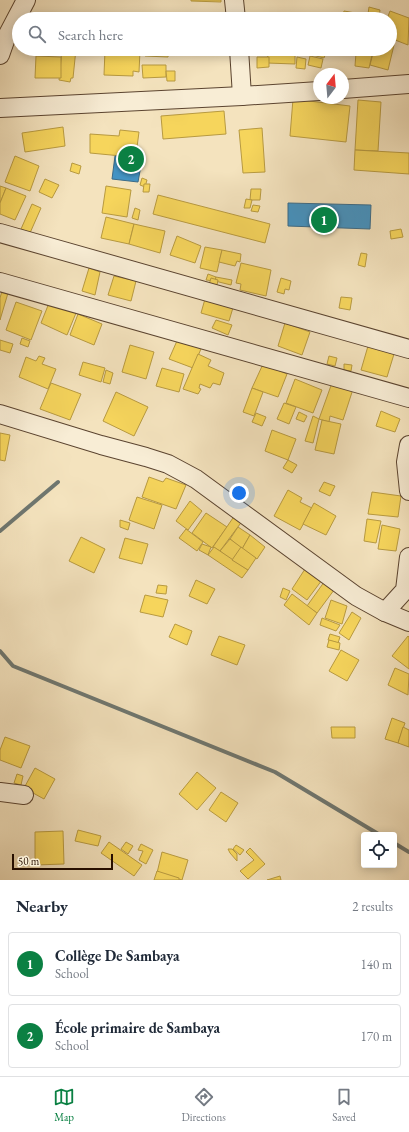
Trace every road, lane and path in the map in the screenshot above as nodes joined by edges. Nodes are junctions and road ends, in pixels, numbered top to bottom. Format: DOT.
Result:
graph roads {
  1 [pos="26,0"];
  2 [pos="234,0"];
  3 [pos="20,12"];
  4 [pos="235,12"];
  5 [pos="12,27"];
  6 [pos="0,55"];
  7 [pos="239,56"];
  8 [pos="409,84"];
  9 [pos="349,89"];
  10 [pos="313,91"];
  11 [pos="242,96"];
  12 [pos="0,108"];
  13 [pos="0,233"];
  14 [pos="0,282"];
  15 [pos="409,349"];
  16 [pos="409,398"];
  17 [pos="0,414"];
  18 [pos="409,445"];
  19 [pos="409,492"];
  20 [pos="409,557"];
  21 [pos="385,612"];
  22 [pos="409,622"];
  23 [pos="0,792"];
  24 [pos="24,795"];
  1 -- 3 [label="street"];
  2 -- 4 [label="street"];
  5 -- 6 [label="street"];
  7 -- 11 [label="street"];
  8 -- 9 [label="street"];
  10 -- 11 [label="street"];
  11 -- 12 [label="street"];
  13 -- 15 [label="street"];
  14 -- 16 [label="street"];
  17 -- 21 [label="street"];
  18 -- 19 [label="street"];
  20 -- 21 [label="street"];
  21 -- 22 [label="street"];
  23 -- 24 [label="street"];
}
